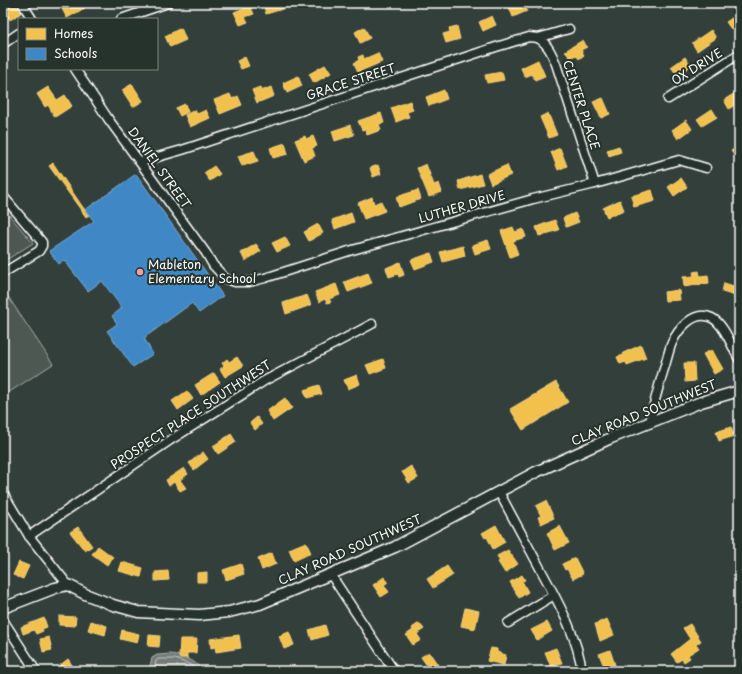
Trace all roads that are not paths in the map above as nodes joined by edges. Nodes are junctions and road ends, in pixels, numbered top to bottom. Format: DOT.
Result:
graph roads {
  1 [pos="22,3"];
  2 [pos="168,3"];
  3 [pos="31,18"];
  4 [pos="124,18"];
  5 [pos="569,29"];
  6 [pos="18,35"];
  7 [pos="538,38"];
  8 [pos="3,44"];
  9 [pos="739,54"];
  10 [pos="76,70"];
  11 [pos="668,100"];
  12 [pos="140,162"];
  13 [pos="706,168"];
  14 [pos="594,184"];
  15 [pos="3,196"];
  16 [pos="3,272"];
  17 [pos="226,279"];
  18 [pos="372,324"];
  19 [pos="739,359"];
  20 [pos="739,391"];
  21 [pos="650,423"];
  22 [pos="499,492"];
  23 [pos="3,493"];
  24 [pos="29,536"];
  25 [pos="331,575"];
  26 [pos="68,585"];
  27 [pos="554,595"];
  28 [pos="3,608"];
  29 [pos="3,620"];
  30 [pos="508,623"];
  31 [pos="36,671"];
  32 [pos="394,671"];
  33 [pos="582,671"];
  1 -- 3 [label="street"];
  2 -- 4 [label="street"];
  5 -- 7 [label="street, GRACE STREET"];
  6 -- 8 [label="street"];
  7 -- 12 [label="street, GRACE STREET"];
  7 -- 14 [label="street, CENTER PLACE"];
  9 -- 11 [label="street, OX DRIVE"];
  10 -- 12 [label="street, DANIEL STREET"];
  12 -- 17 [label="street, DANIEL STREET"];
  13 -- 14 [label="street, LUTHER DRIVE"];
  14 -- 17 [label="street, LUTHER DRIVE"];
  15 -- 16 [label="street"];
  18 -- 24 [label="street, PROSPECT PLACE SOUTHWEST"];
  19 -- 21 [label="street"];
  20 -- 21 [label="street, CLAY ROAD SOUTHWEST"];
  21 -- 22 [label="street, CLAY ROAD SOUTHWEST"];
  22 -- 25 [label="street, CLAY ROAD SOUTHWEST"];
  22 -- 27 [label="street"];
  23 -- 24 [label="street"];
  24 -- 26 [label="street"];
  25 -- 26 [label="street, CLAY ROAD SOUTHWEST"];
  25 -- 32 [label="street"];
  26 -- 28 [label="street"];
  27 -- 30 [label="street"];
  27 -- 33 [label="street"];
  29 -- 31 [label="street"];
}
